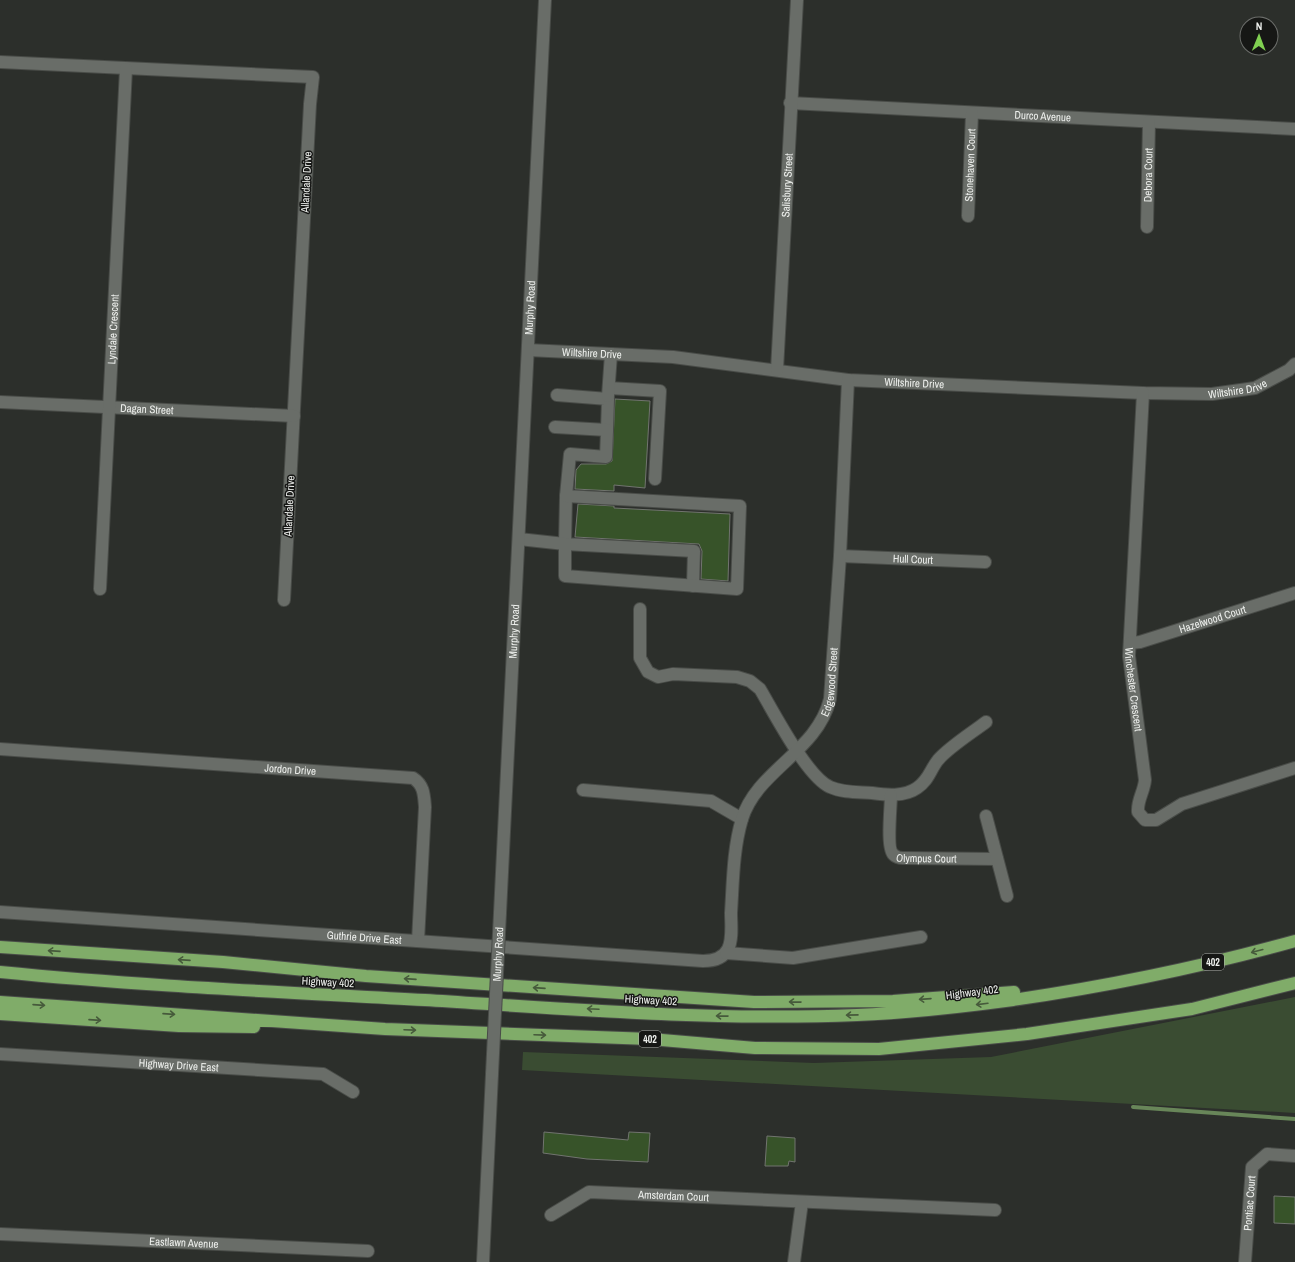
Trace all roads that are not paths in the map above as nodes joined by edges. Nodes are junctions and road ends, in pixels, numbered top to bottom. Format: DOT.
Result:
graph roads {
  1 [pos="545,0"];
  2 [pos="797,0"];
  3 [pos="0,62"];
  4 [pos="126,69"];
  5 [pos="790,103"];
  6 [pos="972,113"];
  7 [pos="1149,122"];
  8 [pos="1295,129"];
  9 [pos="968,216"];
  10 [pos="1147,227"];
  11 [pos="528,350"];
  12 [pos="611,354"];
  13 [pos="1295,364"];
  14 [pos="777,370"];
  15 [pos="848,380"];
  16 [pos="609,393"];
  17 [pos="1143,393"];
  18 [pos="557,395"];
  19 [pos="0,402"];
  20 [pos="109,407"];
  21 [pos="294,416"];
  22 [pos="556,427"];
  23 [pos="607,430"];
  24 [pos="655,479"];
  25 [pos="566,496"];
  26 [pos="519,539"];
  27 [pos="565,544"];
  28 [pos="840,556"];
  29 [pos="985,562"];
  30 [pos="693,586"];
  31 [pos="100,589"];
  32 [pos="1295,593"];
  33 [pos="284,600"];
  34 [pos="640,609"];
  35 [pos="1130,643"];
  36 [pos="986,722"];
  37 [pos="0,749"];
  38 [pos="797,752"];
  39 [pos="1295,768"];
  40 [pos="583,790"];
  41 [pos="891,795"];
  42 [pos="986,816"];
  43 [pos="742,819"];
  44 [pos="996,859"];
  45 [pos="1007,896"];
  46 [pos="0,912"];
  47 [pos="921,937"];
  48 [pos="1295,940"];
  49 [pos="418,941"];
  50 [pos="0,947"];
  51 [pos="726,952"];
  52 [pos="0,973"];
  53 [pos="1131,980"];
  54 [pos="1295,983"];
  55 [pos="0,1002"];
  56 [pos="0,1014"];
  57 [pos="385,1029"];
  58 [pos="0,1054"];
  59 [pos="353,1092"];
  60 [pos="1295,1156"];
  61 [pos="802,1202"];
  62 [pos="995,1210"];
  63 [pos="551,1215"];
  64 [pos="0,1234"];
  65 [pos="368,1251"];
  66 [pos="483,1262"];
  67 [pos="794,1262"];
  68 [pos="1245,1262"];
  1 -- 11 [label="street, Murphy Road"];
  2 -- 5 [label="street, Salisbury Street"];
  3 -- 4 [label="street, Allandale Drive"];
  4 -- 20 [label="street, Lyndale Crescent"];
  4 -- 21 [label="street, Allandale Drive"];
  5 -- 6 [label="street, Durco Avenue"];
  5 -- 14 [label="street, Salisbury Street"];
  6 -- 7 [label="street, Durco Avenue"];
  6 -- 9 [label="street, Stonehaven Court"];
  7 -- 8 [label="street, Durco Avenue"];
  7 -- 10 [label="street, Debora Court"];
  11 -- 12 [label="street, Wiltshire Drive"];
  11 -- 26 [label="street, Murphy Road"];
  12 -- 14 [label="street, Wiltshire Drive"];
  12 -- 16 [label="street"];
  13 -- 17 [label="street, Wiltshire Drive"];
  14 -- 15 [label="street, Wiltshire Drive"];
  15 -- 17 [label="street, Wiltshire Drive"];
  15 -- 28 [label="street, Edgewood Street"];
  16 -- 18 [label="street"];
  16 -- 23 [label="street"];
  16 -- 24 [label="street"];
  17 -- 35 [label="street, Winchester Crescent"];
  19 -- 20 [label="street, Dagan Street"];
  20 -- 21 [label="street, Dagan Street"];
  20 -- 31 [label="street, Lyndale Crescent"];
  21 -- 33 [label="street, Allandale Drive"];
  22 -- 23 [label="street"];
  23 -- 25 [label="street"];
  25 -- 27 [label="street"];
  25 -- 30 [label="street"];
  26 -- 27 [label="street"];
  26 -- 66 [label="street, Murphy Road, bridge"];
  27 -- 30 [label="street"];
  27 -- 30 [label="street"];
  28 -- 29 [label="street, Hull Court"];
  28 -- 38 [label="street, Edgewood Street"];
  32 -- 35 [label="street, Hazelwood Court"];
  34 -- 38 [label="street"];
  35 -- 39 [label="street, Winchester Crescent"];
  36 -- 41 [label="street"];
  37 -- 49 [label="street, Jordon Drive"];
  38 -- 41 [label="street"];
  38 -- 43 [label="street, Edgewood Street"];
  40 -- 43 [label="street"];
  41 -- 44 [label="street, Olympus Court"];
  42 -- 44 [label="street"];
  43 -- 51 [label="street, Edgewood Street"];
  44 -- 45 [label="street"];
  46 -- 49 [label="street, Guthrie Drive East"];
  47 -- 51 [label="street"];
  48 -- 53 [label="highway, Highway 402 / 402, one-way"];
  49 -- 51 [label="street, Guthrie Drive East"];
  53 -- 50 [label="highway, one-way"];
  53 -- 52 [label="highway, Highway 402 / 402, one-way"];
  57 -- 54 [label="highway, 402, one-way"];
  55 -- 57 [label="highway, 402, one-way"];
  56 -- 57 [label="highway, one-way"];
  58 -- 59 [label="street, Highway Drive East"];
  60 -- 68 [label="street, Pontiac Court"];
  61 -- 62 [label="street, Amsterdam Court"];
  61 -- 63 [label="street, Amsterdam Court"];
  61 -- 67 [label="street"];
  64 -- 65 [label="street, Eastlawn Avenue"];
}
